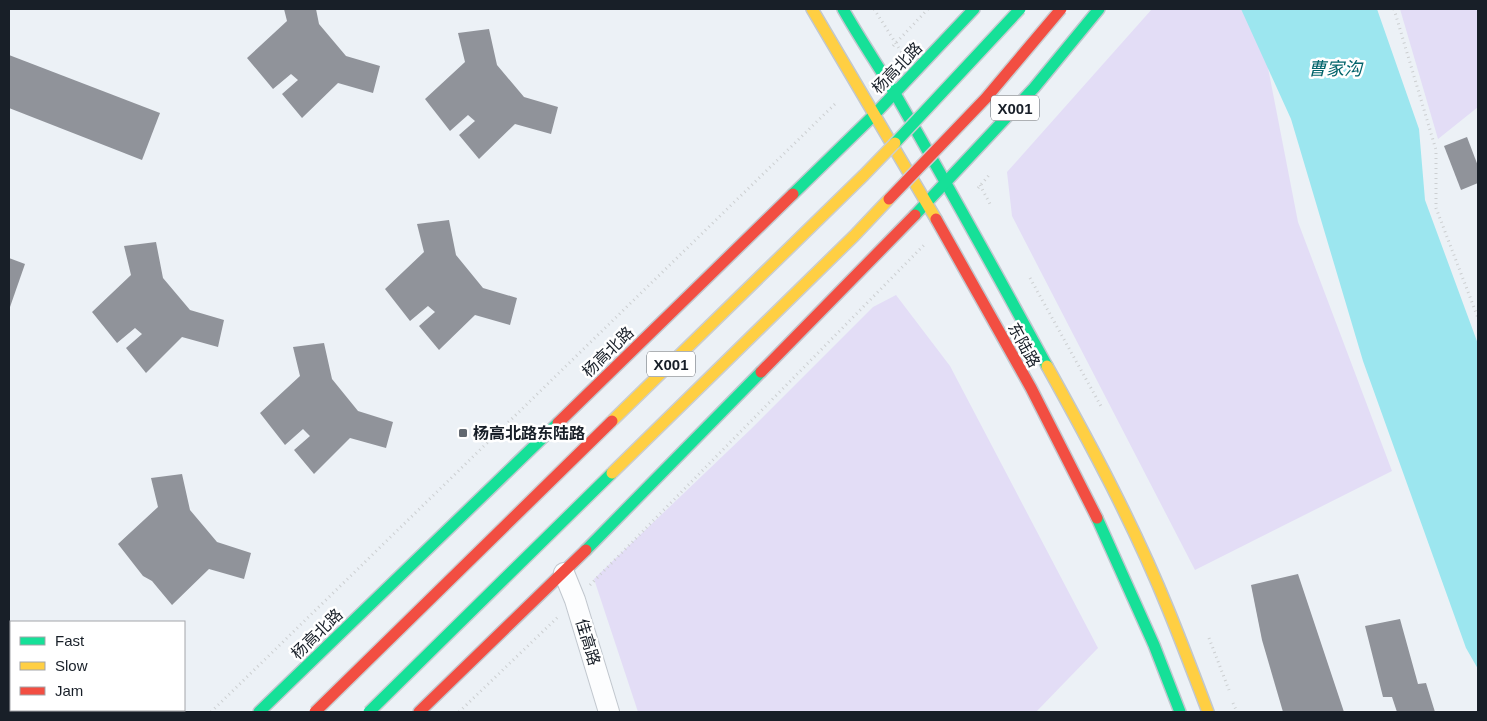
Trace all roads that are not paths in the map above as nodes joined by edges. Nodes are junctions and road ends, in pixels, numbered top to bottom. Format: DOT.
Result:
graph roads {
  1 [pos="812,9"];
  2 [pos="843,9"];
  3 [pos="974,9"];
  4 [pos="1020,9"];
  5 [pos="1061,9"];
  6 [pos="1099,9"];
  7 [pos="895,94"];
  8 [pos="874,115"];
  9 [pos="945,184"];
  10 [pos="926,202"];
  11 [pos="564,573"];
  12 [pos="259,712"];
  13 [pos="315,712"];
  14 [pos="369,712"];
  15 [pos="419,712"];
  16 [pos="609,712"];
  17 [pos="1180,712"];
  18 [pos="1208,712"];
  1 -- 8 [label="main road, 东陆路"];
  2 -- 7 [label="main road, 东陆路"];
  3 -- 7 [label="main road, 杨高北路 / X001"];
  4 -- 13 [label="main road, X001, bridge"];
  5 -- 14 [label="main road, X001, bridge"];
  6 -- 9 [label="main road, X001"];
  7 -- 8 [label="main road, 杨高北路 / X001"];
  7 -- 9 [label="main road, 东陆路"];
  8 -- 10 [label="main road, 东陆路"];
  8 -- 12 [label="main road, 杨高北路 / X001"];
  9 -- 10 [label="main road, X001"];
  9 -- 18 [label="main road, 东陆路"];
  10 -- 11 [label="main road, X001"];
  10 -- 17 [label="main road, 东陆路"];
  11 -- 15 [label="main road, X001"];
  11 -- 16 [label="street, 佳高路"];
}
